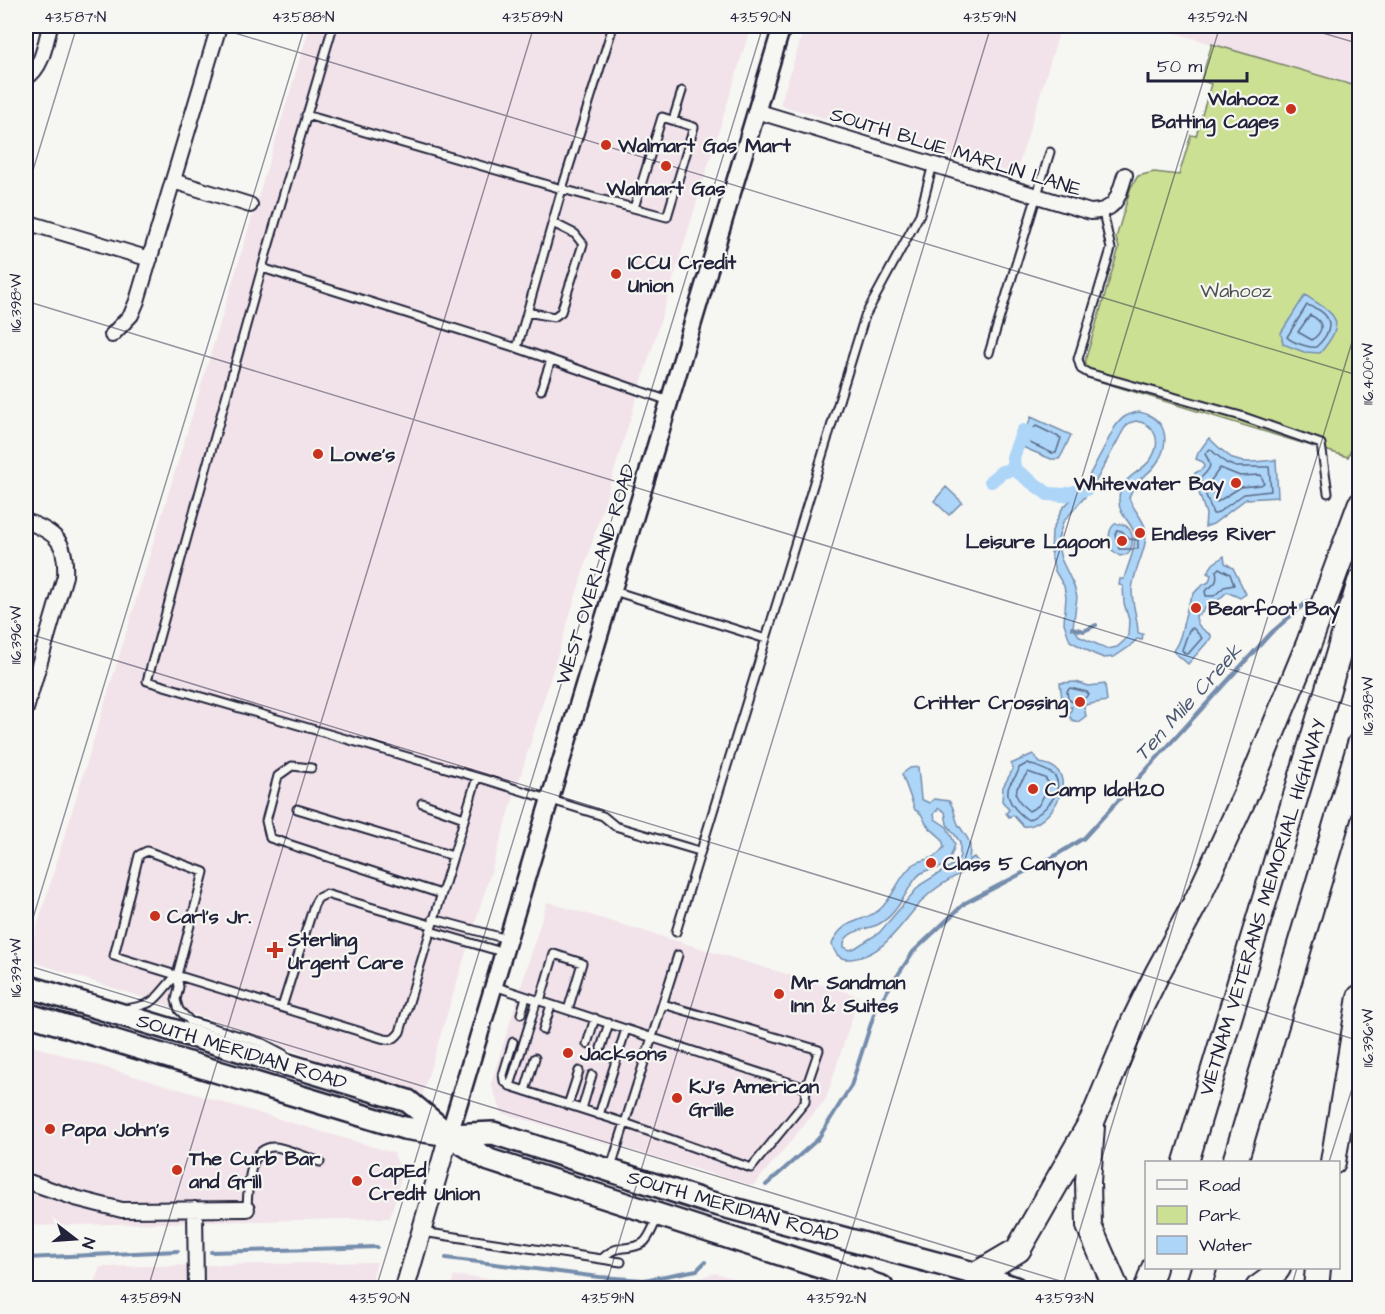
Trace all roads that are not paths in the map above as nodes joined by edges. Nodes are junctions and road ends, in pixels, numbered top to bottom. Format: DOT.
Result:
graph roads {
  1 [pos="50,26"];
  2 [pos="219,26"];
  3 [pos="333,26"];
  4 [pos="613,26"];
  5 [pos="782,26"];
  6 [pos="26,77"];
  7 [pos="682,91"];
  8 [pos="756,111"];
  9 [pos="306,115"];
  10 [pos="673,120"];
  11 [pos="1050,152"];
  12 [pos="933,164"];
  13 [pos="1125,175"];
  14 [pos="173,181"];
  15 [pos="562,189"];
  16 [pos="1037,195"];
  17 [pos="249,204"];
  18 [pos="634,208"];
  19 [pos="1103,212"];
  20 [pos="26,222"];
  21 [pos="553,223"];
  22 [pos="150,259"];
  23 [pos="262,268"];
  24 [pos="527,312"];
  25 [pos="112,334"];
  26 [pos="517,348"];
  27 [pos="989,353"];
  28 [pos="551,360"];
  29 [pos="541,390"];
  30 [pos="669,401"];
  31 [pos="1328,493"];
  32 [pos="1359,506"];
  33 [pos="26,521"];
  34 [pos="1359,582"];
  35 [pos="611,591"];
  36 [pos="766,639"];
  37 [pos="27,702"];
  38 [pos="1359,744"];
  39 [pos="311,768"];
  40 [pos="477,777"];
  41 [pos="549,800"];
  42 [pos="422,803"];
  43 [pos="297,809"];
  44 [pos="464,818"];
  45 [pos="699,851"];
  46 [pos="453,856"];
  47 [pos="441,894"];
  48 [pos="432,925"];
  49 [pos="676,932"];
  50 [pos="506,946"];
  51 [pos="678,955"];
  52 [pos="177,975"];
  53 [pos="26,986"];
  54 [pos="494,986"];
  55 [pos="526,997"];
  56 [pos="1359,997"];
  57 [pos="539,1000"];
  58 [pos="663,1004"];
  59 [pos="551,1005"];
  60 [pos="282,1007"];
  61 [pos="568,1010"];
  62 [pos="108,1011"];
  63 [pos="26,1014"];
  64 [pos="520,1014"];
  65 [pos="595,1018"];
  66 [pos="609,1023"];
  67 [pos="626,1029"];
  68 [pos="543,1030"];
  69 [pos="652,1037"];
  70 [pos="513,1042"];
  71 [pos="587,1044"];
  72 [pos="601,1048"];
  73 [pos="535,1058"];
  74 [pos="579,1071"];
  75 [pos="592,1075"];
  76 [pos="329,1077"];
  77 [pos="510,1086"];
  78 [pos="806,1088"];
  79 [pos="525,1091"];
  80 [pos="568,1105"];
  81 [pos="582,1109"];
  82 [pos="599,1114"];
  83 [pos="1093,1119"];
  84 [pos="625,1123"];
  85 [pos="449,1135"];
  86 [pos="1186,1161"];
  87 [pos="1235,1161"];
  88 [pos="1333,1161"];
  89 [pos="320,1162"];
  90 [pos="610,1170"];
  91 [pos="26,1181"];
  92 [pos="195,1209"];
  93 [pos="248,1209"];
  94 [pos="659,1216"];
  95 [pos="421,1232"];
  96 [pos="602,1259"];
  97 [pos="621,1262"];
  98 [pos="1154,1269"];
  99 [pos="1204,1269"];
  100 [pos="1277,1269"];
  101 [pos="1318,1269"];
  102 [pos="977,1274"];
  103 [pos="877,1286"];
  104 [pos="196,1288"];
  105 [pos="405,1288"];
  106 [pos="1015,1288"];
  107 [pos="1116,1288"];
  108 [pos="1147,1288"];
  109 [pos="1198,1288"];
  110 [pos="1258,1288"];
  111 [pos="1316,1288"];
  1 -- 6 [label="street"];
  2 -- 14 [label="street"];
  3 -- 9 [label="lane"];
  4 -- 15 [label="lane"];
  5 -- 8 [label="street, WEST OVERLAND ROAD"];
  7 -- 10 [label="lane"];
  8 -- 12 [label="street, SOUTH BLUE MARLIN LANE"];
  8 -- 30 [label="street, WEST OVERLAND ROAD"];
  9 -- 15 [label="lane"];
  9 -- 23 [label="lane"];
  10 -- 18 [label="lane"];
  10 -- 18 [label="lane"];
  11 -- 16 [label="lane"];
  12 -- 16 [label="street, SOUTH BLUE MARLIN LANE"];
  12 -- 36 [label="lane"];
  13 -- 19 [label="street, SOUTH BLUE MARLIN LANE"];
  14 -- 17 [label="street"];
  14 -- 22 [label="street"];
  15 -- 18 [label="lane"];
  15 -- 21 [label="lane"];
  16 -- 19 [label="street, SOUTH BLUE MARLIN LANE"];
  16 -- 27 [label="lane"];
  19 -- 31 [label="lane"];
  20 -- 22 [label="street"];
  21 -- 24 [label="lane"];
  21 -- 24 [label="lane"];
  22 -- 25 [label="street"];
  23 -- 26 [label="lane"];
  23 -- 40 [label="lane"];
  24 -- 26 [label="lane"];
  26 -- 28 [label="lane"];
  28 -- 29 [label="lane"];
  28 -- 30 [label="lane"];
  30 -- 35 [label="street, WEST OVERLAND ROAD"];
  32 -- 83 [label="highway"];
  33 -- 37 [label="street"];
  34 -- 86 [label="highway, VIETNAM VETERANS MEMORIAL HIGHWAY"];
  35 -- 36 [label="lane"];
  35 -- 41 [label="street, WEST OVERLAND ROAD"];
  36 -- 45 [label="lane"];
  38 -- 87 [label="highway"];
  39 -- 47 [label="lane"];
  40 -- 41 [label="lane"];
  40 -- 44 [label="lane"];
  41 -- 45 [label="lane"];
  41 -- 50 [label="street, WEST OVERLAND ROAD"];
  42 -- 44 [label="lane"];
  43 -- 46 [label="lane"];
  44 -- 46 [label="lane"];
  45 -- 49 [label="lane"];
  46 -- 47 [label="lane"];
  47 -- 48 [label="lane"];
  48 -- 50 [label="lane"];
  48 -- 50 [label="lane"];
  48 -- 60 [label="lane"];
  48 -- 60 [label="lane"];
  50 -- 54 [label="street, WEST OVERLAND ROAD"];
  51 -- 58 [label="lane"];
  52 -- 52 [label="lane"];
  52 -- 60 [label="lane"];
  52 -- 62 [label="lane"];
  52 -- 76 [label="lane"];
  53 -- 62 [label="main road, SOUTH MERIDIAN ROAD"];
  54 -- 55 [label="lane"];
  54 -- 85 [label="street, WEST OVERLAND ROAD"];
  55 -- 57 [label="lane"];
  55 -- 64 [label="lane"];
  56 -- 88 [label="highway"];
  57 -- 59 [label="lane"];
  57 -- 61 [label="lane"];
  57 -- 77 [label="lane"];
  58 -- 69 [label="lane"];
  58 -- 78 [label="lane"];
  59 -- 61 [label="lane"];
  59 -- 68 [label="lane"];
  61 -- 65 [label="lane"];
  62 -- 76 [label="main road, SOUTH MERIDIAN ROAD"];
  63 -- 85 [label="main road, SOUTH MERIDIAN ROAD"];
  65 -- 66 [label="lane"];
  65 -- 71 [label="lane"];
  66 -- 67 [label="lane"];
  66 -- 72 [label="lane"];
  67 -- 69 [label="lane"];
  67 -- 82 [label="lane"];
  69 -- 78 [label="lane"];
  69 -- 84 [label="lane"];
  70 -- 77 [label="lane"];
  73 -- 79 [label="lane"];
  74 -- 80 [label="lane"];
  75 -- 81 [label="lane"];
  76 -- 85 [label="main road, SOUTH MERIDIAN ROAD"];
  77 -- 79 [label="lane"];
  78 -- 84 [label="lane"];
  79 -- 80 [label="lane"];
  80 -- 81 [label="lane"];
  81 -- 82 [label="lane"];
  82 -- 84 [label="lane"];
  83 -- 102 [label="highway"];
  83 -- 107 [label="highway"];
  84 -- 90 [label="lane"];
  85 -- 90 [label="main road, SOUTH MERIDIAN ROAD"];
  85 -- 94 [label="main road, SOUTH MERIDIAN ROAD"];
  85 -- 95 [label="main road"];
  89 -- 93 [label="lane"];
  90 -- 102 [label="main road, SOUTH MERIDIAN ROAD"];
  91 -- 92 [label="street"];
  92 -- 93 [label="street"];
  92 -- 104 [label="street"];
  94 -- 96 [label="lane"];
  94 -- 103 [label="main road, SOUTH MERIDIAN ROAD"];
  95 -- 96 [label="lane"];
  95 -- 105 [label="main road"];
  96 -- 97 [label="lane"];
  98 -- 108 [label="highway"];
  99 -- 109 [label="highway"];
  100 -- 110 [label="highway"];
  101 -- 111 [label="highway"];
  102 -- 106 [label="main road, SOUTH MERIDIAN ROAD"];
}
